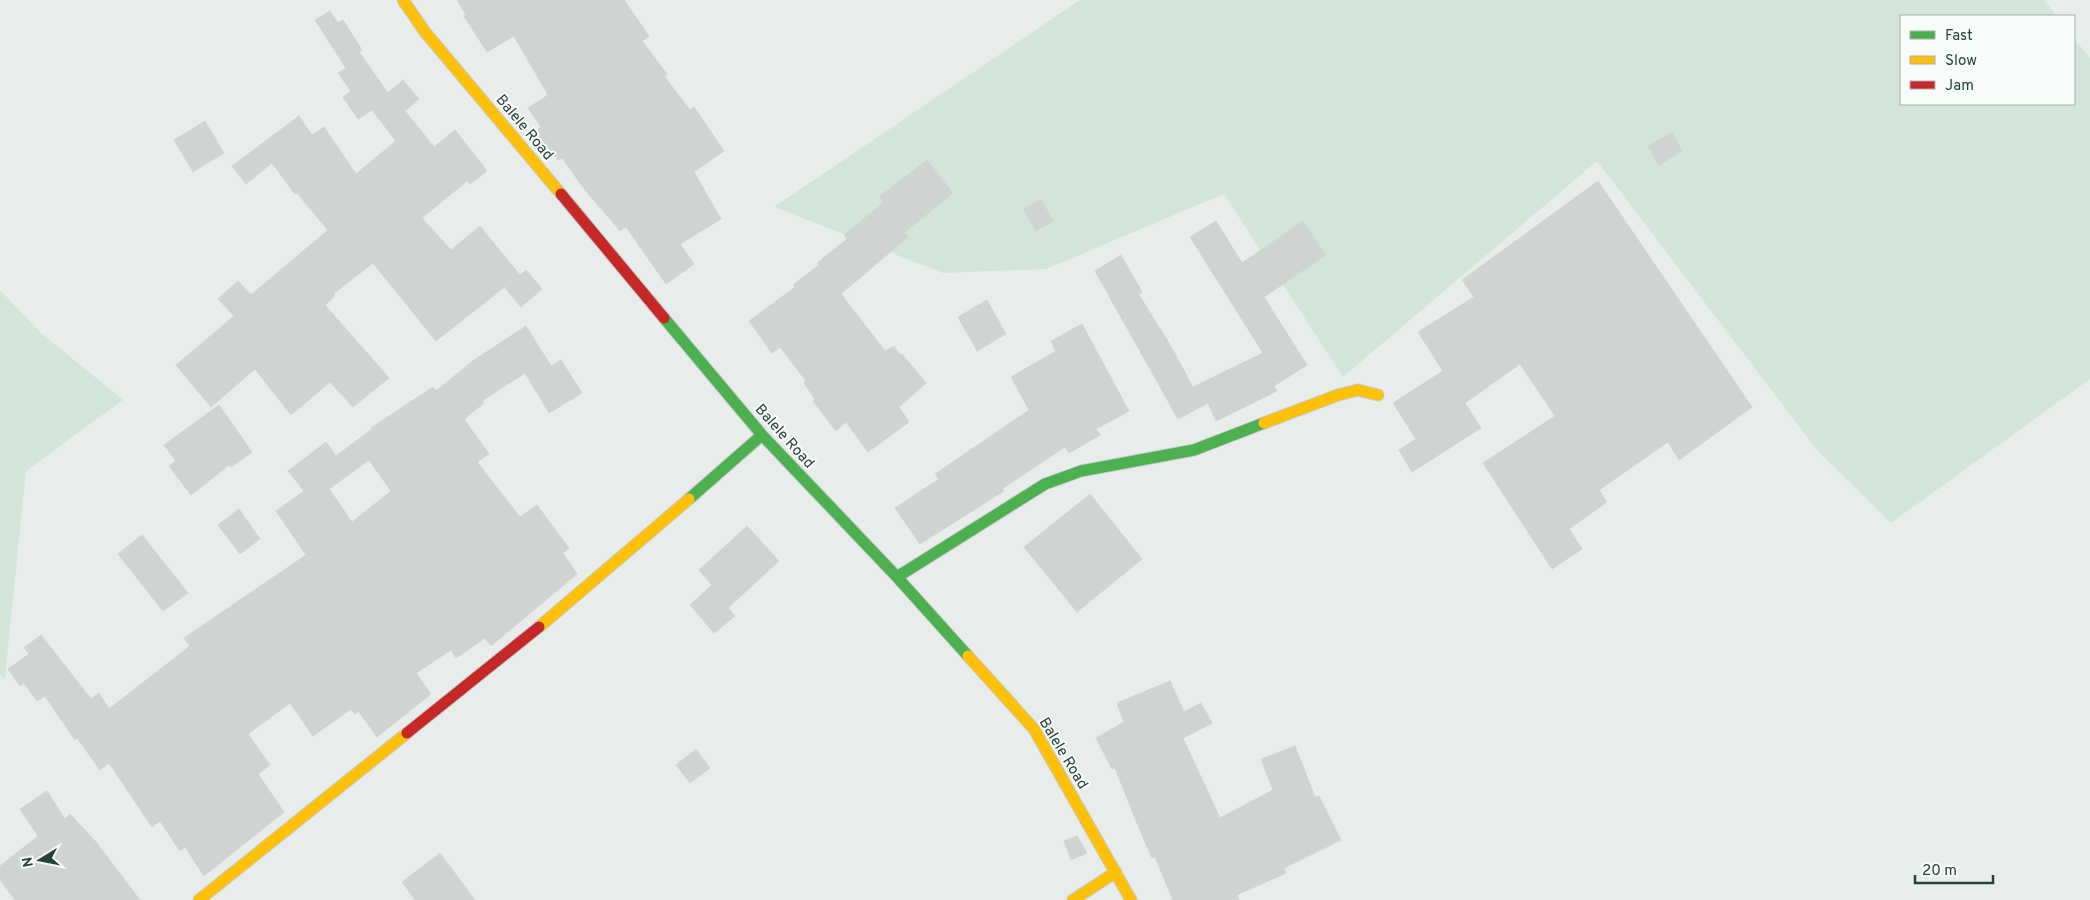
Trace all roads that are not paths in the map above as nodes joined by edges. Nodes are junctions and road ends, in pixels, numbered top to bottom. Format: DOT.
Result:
graph roads {
  1 [pos="403,0"];
  2 [pos="1378,395"];
  3 [pos="762,435"];
  4 [pos="897,577"];
  5 [pos="1116,872"];
  6 [pos="198,900"];
  7 [pos="1073,900"];
  8 [pos="1131,900"];
  1 -- 3 [label="street, Balele Road"];
  2 -- 4 [label="street"];
  3 -- 4 [label="street, Balele Road"];
  3 -- 6 [label="street"];
  4 -- 5 [label="street, Balele Road"];
  5 -- 7 [label="street"];
  5 -- 8 [label="street, Balele Road"];
}
